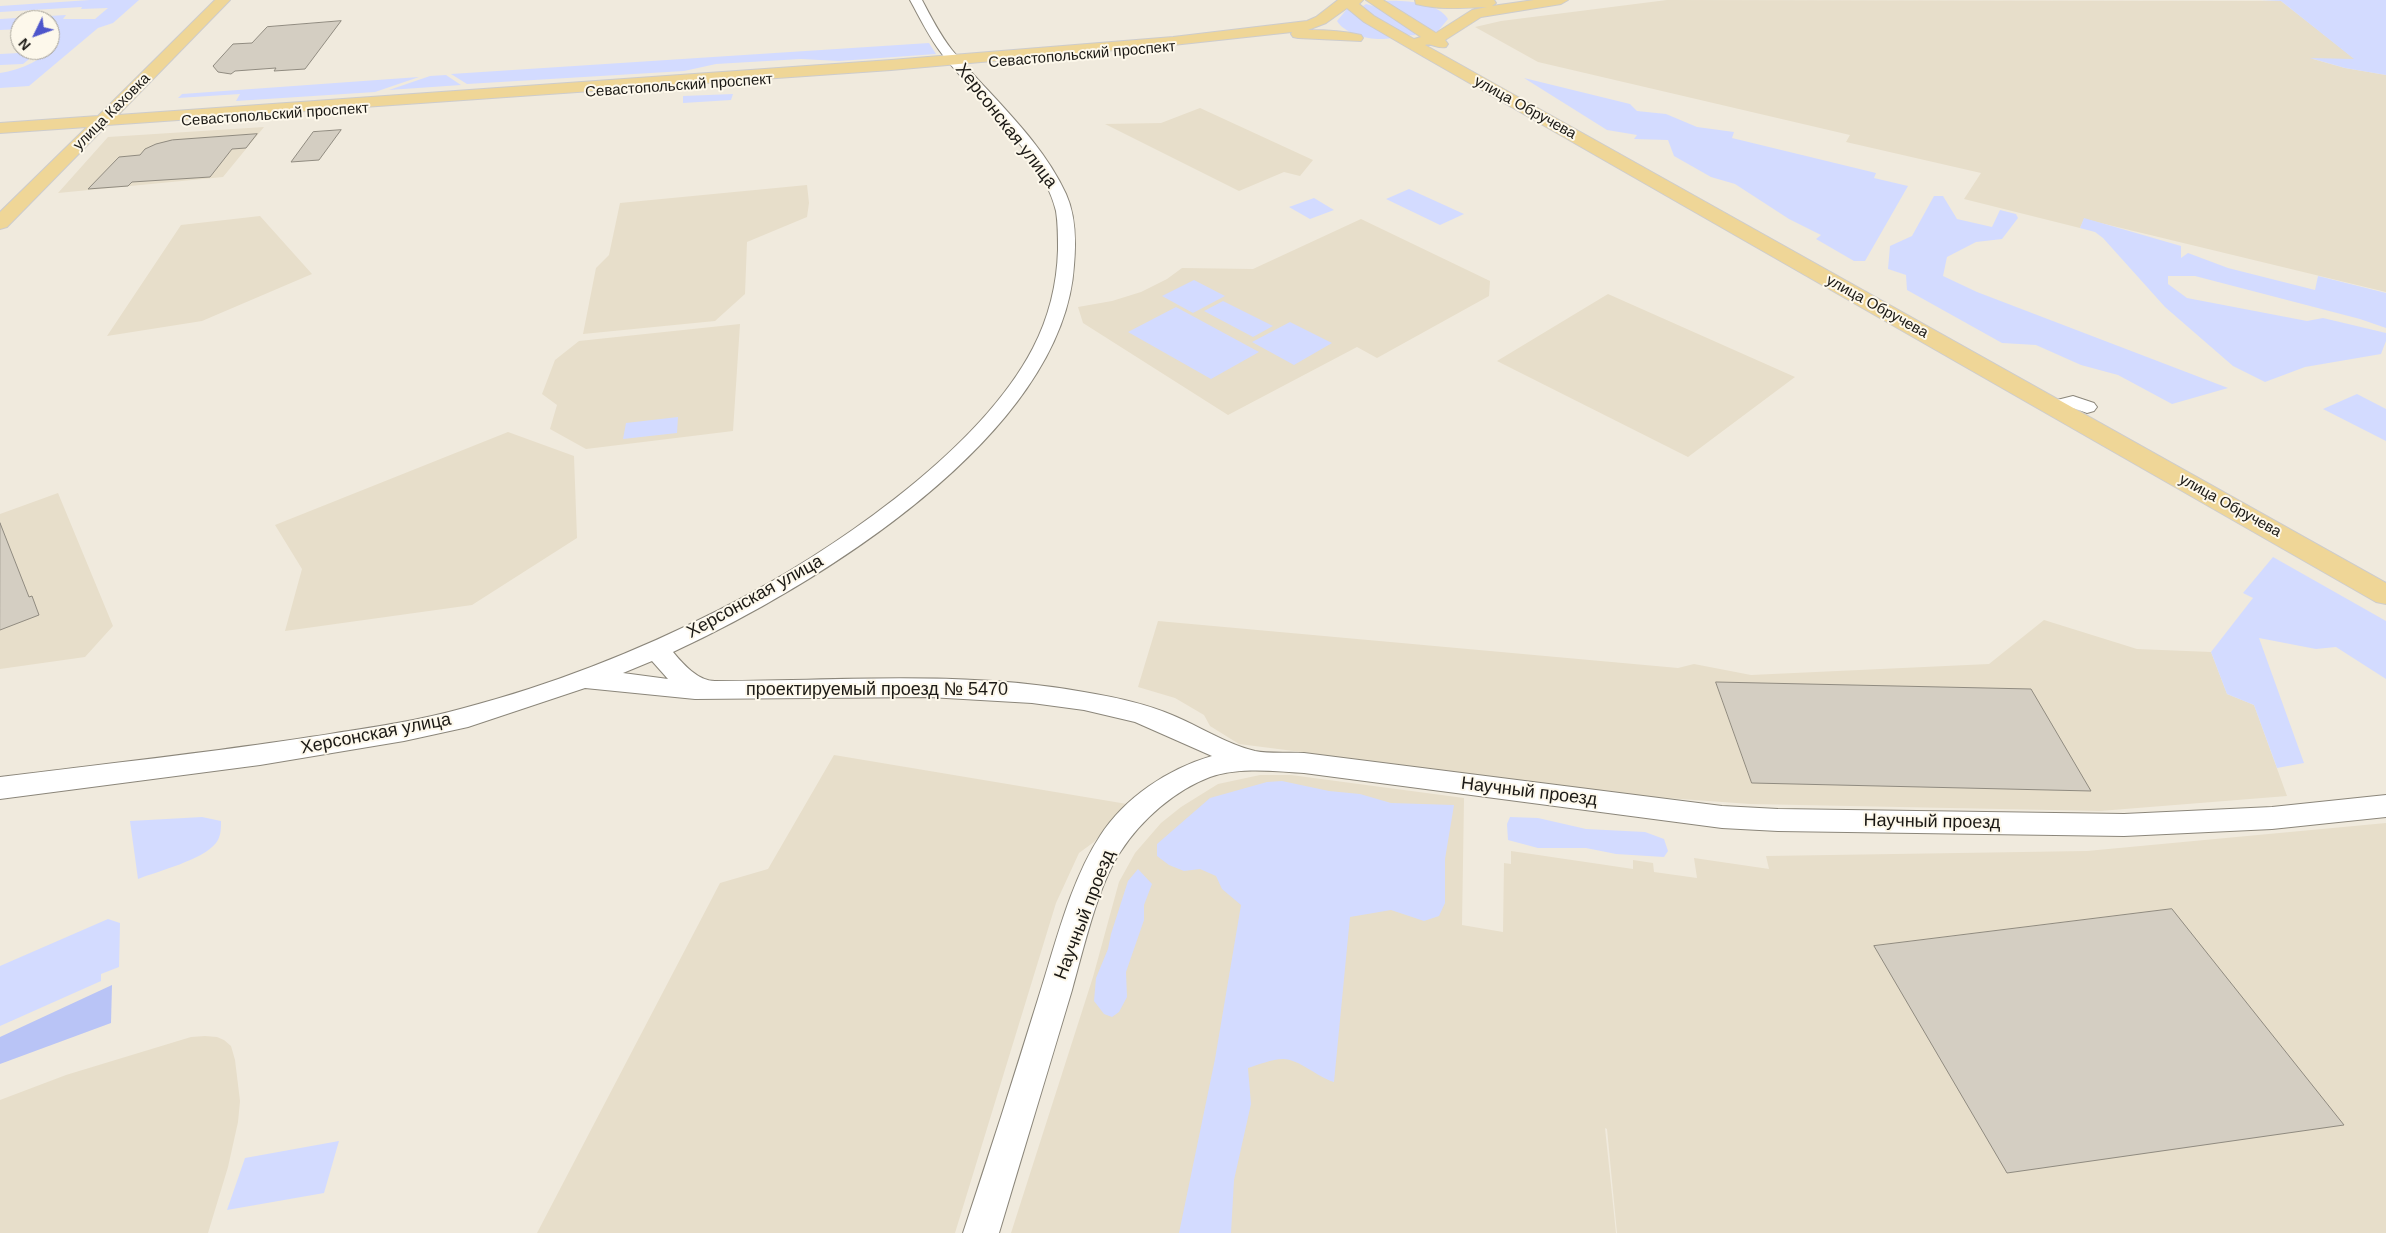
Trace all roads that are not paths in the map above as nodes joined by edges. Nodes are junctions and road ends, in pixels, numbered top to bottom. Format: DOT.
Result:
graph roads {
  1 [pos="207,0"];
  2 [pos="223,0"];
  3 [pos="916,0"];
  4 [pos="1373,0"];
  5 [pos="1514,0"];
  6 [pos="1561,0"];
  7 [pos="1350,1"];
  8 [pos="1416,1"];
  9 [pos="1329,14"];
  10 [pos="1456,26"];
  11 [pos="1356,38"];
  12 [pos="1434,39"];
  13 [pos="1410,43"];
  14 [pos="957,63"];
  15 [pos="89,125"];
  16 [pos="0,128"];
  17 [pos="0,134"];
  18 [pos="0,202"];
  19 [pos="0,223"];
  20 [pos="2077,411"];
  21 [pos="2386,574"];
  22 [pos="2386,595"];
  23 [pos="657,649"];
  24 [pos="580,680"];
  25 [pos="706,689"];
  26 [pos="1190,736"];
  27 [pos="1255,760"];
  28 [pos="1192,775"];
  29 [pos="0,788"];
  30 [pos="2386,806"];
  31 [pos="981,1233"];
  1 -- 15 [label="main road, улица Каховка"];
  2 -- 15 [label="main road, улица Каховка"];
  3 -- 14 [label="street, Херсонская улица"];
  4 -- 12 [label="main road, улица Обручева"];
  5 -- 8 [label="main road"];
  6 -- 10 [label="main road"];
  7 -- 9 [label="main road, Севастопольский проспект"];
  7 -- 13 [label="main road, улица Обручева"];
  8 -- 10 [label="main road"];
  9 -- 11 [label="main road"];
  9 -- 14 [label="main road, Севастопольский проспект"];
  10 -- 12 [label="main road"];
  11 -- 13 [label="main road"];
  11 -- 14 [label="main road, Севастопольский проспект"];
  12 -- 13 [label="main road"];
  12 -- 20 [label="main road, улица Обручева"];
  13 -- 20 [label="main road, улица Обручева"];
  14 -- 15 [label="main road, Севастопольский проспект"];
  14 -- 23 [label="street, Херсонская улица"];
  15 -- 16 [label="main road, Севастопольский проспект"];
  15 -- 17 [label="main road, Севастопольский проспект"];
  15 -- 18 [label="main road, улица Каховка"];
  15 -- 19 [label="main road, улица Каховка"];
  20 -- 21 [label="main road, улица Обручева"];
  20 -- 22 [label="main road, улица Обручева"];
  23 -- 24 [label="street, Херсонская улица"];
  23 -- 25 [label="street, проектируемый проезд № 5470"];
  24 -- 25 [label="street, проектируемый проезд № 5470"];
  24 -- 29 [label="street, Херсонская улица"];
  25 -- 26 [label="street, проектируемый проезд № 5470"];
  26 -- 27 [label="street, проектируемый проезд № 5470"];
  26 -- 28 [label="street"];
  27 -- 28 [label="street, Научный проезд"];
  27 -- 30 [label="street, Научный проезд"];
  28 -- 31 [label="street, Научный проезд"];
}
